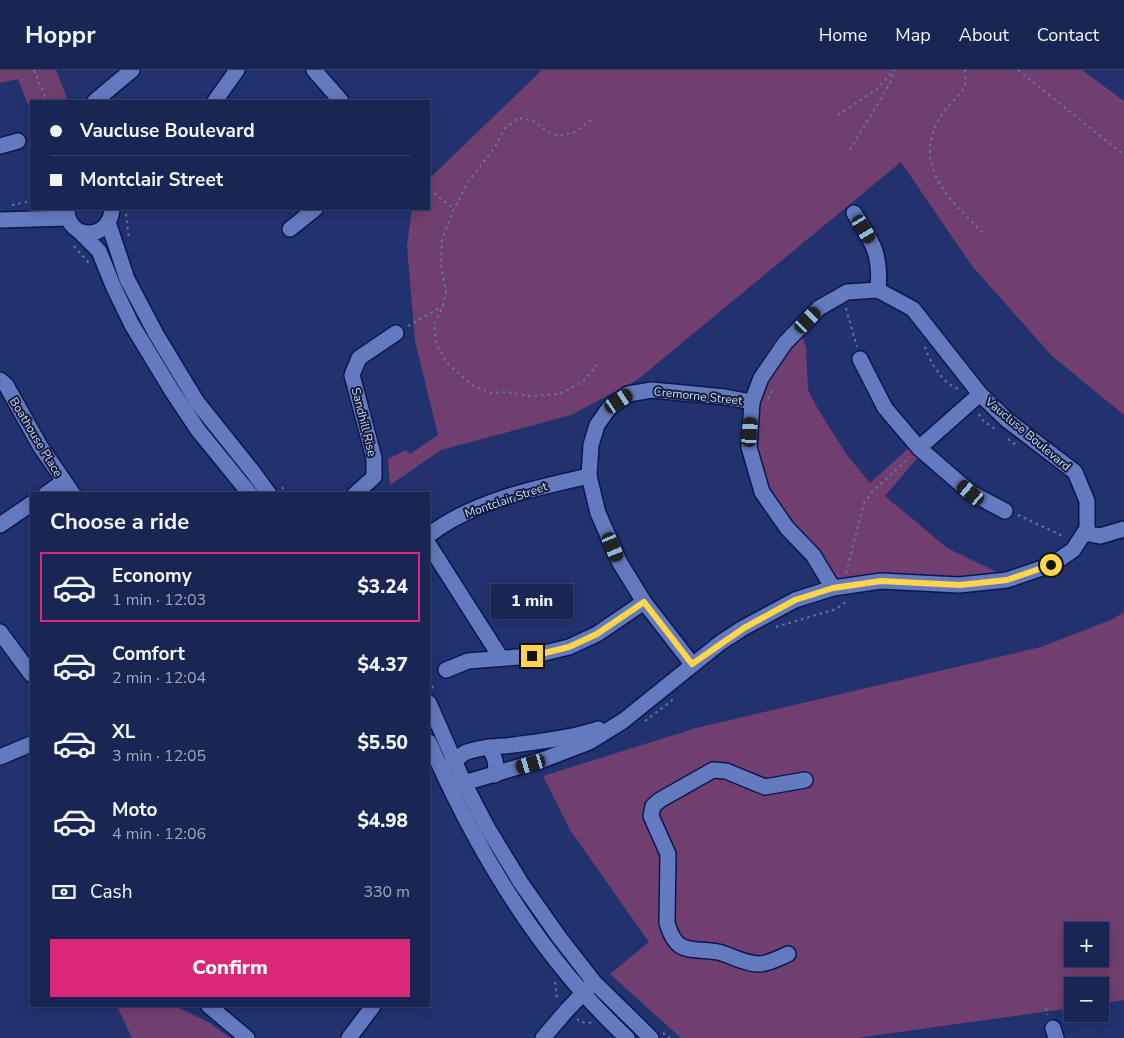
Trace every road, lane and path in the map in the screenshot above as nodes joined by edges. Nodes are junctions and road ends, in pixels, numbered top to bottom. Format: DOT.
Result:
graph roads {
  1 [pos="34,70"];
  2 [pos="132,70"];
  3 [pos="237,70"];
  4 [pos="314,70"];
  5 [pos="894,70"];
  6 [pos="965,70"];
  7 [pos="1018,70"];
  8 [pos="47,100"];
  9 [pos="96,100"];
  10 [pos="216,100"];
  11 [pos="340,100"];
  12 [pos="838,115"];
  13 [pos="591,120"];
  14 [pos="18,141"];
  15 [pos="0,146"];
  16 [pos="850,150"];
  17 [pos="1124,155"];
  18 [pos="430,190"];
  19 [pos="30,202"];
  20 [pos="454,209"];
  21 [pos="34,210"];
  22 [pos="314,210"];
  23 [pos="114,212"];
  24 [pos="67,213"];
  25 [pos="854,214"];
  26 [pos="6,215"];
  27 [pos="290,229"];
  28 [pos="79,231"];
  29 [pos="984,234"];
  30 [pos="130,245"];
  31 [pos="878,290"];
  32 [pos="853,305"];
  33 [pos="443,306"];
  34 [pos="396,333"];
  35 [pos="924,347"];
  36 [pos="860,359"];
  37 [pos="597,365"];
  38 [pos="0,380"];
  39 [pos="774,386"];
  40 [pos="961,389"];
  41 [pos="981,400"];
  42 [pos="756,402"];
  43 [pos="998,430"];
  44 [pos="1004,434"];
  45 [pos="1017,446"];
  46 [pos="919,448"];
  47 [pos="589,476"];
  48 [pos="68,488"];
  49 [pos="275,490"];
  50 [pos="53,492"];
  51 [pos="248,492"];
  52 [pos="358,492"];
  53 [pos="30,505"];
  54 [pos="1012,513"];
  55 [pos="0,525"];
  56 [pos="1124,529"];
  57 [pos="1084,533"];
  58 [pos="430,534"];
  59 [pos="1060,543"];
  60 [pos="430,547"];
  61 [pos="838,588"];
  62 [pos="644,602"];
  63 [pos="0,632"];
  64 [pos="501,658"];
  65 [pos="692,664"];
  66 [pos="446,670"];
  67 [pos="30,673"];
  68 [pos="430,685"];
  69 [pos="433,699"];
  70 [pos="622,721"];
  71 [pos="30,744"];
  72 [pos="430,744"];
  73 [pos="488,747"];
  74 [pos="0,757"];
  75 [pos="455,762"];
  76 [pos="440,768"];
  77 [pos="495,775"];
  78 [pos="804,780"];
  79 [pos="458,786"];
  80 [pos="788,954"];
  81 [pos="594,982"];
  82 [pos="583,993"];
  83 [pos="210,1007"];
  84 [pos="372,1007"];
  85 [pos="657,1035"];
  86 [pos="247,1038"];
  87 [pos="349,1038"];
  88 [pos="543,1038"];
  89 [pos="627,1038"];
  90 [pos="670,1038"];
  1 -- 8 [label="path"];
  2 -- 9 [label="street"];
  3 -- 10 [label="street"];
  4 -- 11 [label="street"];
  5 -- 12 [label="path"];
  5 -- 16 [label="path"];
  6 -- 29 [label="path"];
  7 -- 17 [label="path"];
  13 -- 20 [label="path"];
  14 -- 15 [label="street"];
  18 -- 20 [label="path"];
  19 -- 26 [label="path"];
  20 -- 33 [label="path"];
  21 -- 26 [label="street"];
  22 -- 27 [label="street"];
  23 -- 28 [label="street"];
  23 -- 30 [label="path"];
  23 -- 49 [label="street"];
  24 -- 26 [label="street"];
  24 -- 28 [label="street"];
  25 -- 31 [label="street"];
  28 -- 51 [label="street"];
  31 -- 41 [label="street, Vaucluse Boulevard"];
  31 -- 42 [label="street"];
  32 -- 36 [label="path"];
  33 -- 34 [label="path"];
  33 -- 37 [label="path"];
  34 -- 52 [label="street, Sandhill Rise"];
  35 -- 40 [label="path"];
  36 -- 46 [label="street"];
  38 -- 48 [label="street, Boathouse Place"];
  39 -- 42 [label="path"];
  41 -- 43 [label="path"];
  41 -- 46 [label="street, Vaucluse Boulevard"];
  41 -- 57 [label="street, Vaucluse Boulevard"];
  42 -- 47 [label="street, Cremorne Street"];
  42 -- 61 [label="street"];
  44 -- 45 [label="path"];
  46 -- 54 [label="street"];
  46 -- 61 [label="path"];
  47 -- 58 [label="street, Montclair Street"];
  47 -- 62 [label="street, Cremorne Street"];
  48 -- 50 [label="street"];
  53 -- 55 [label="street"];
  54 -- 59 [label="path"];
  56 -- 57 [label="street"];
  57 -- 61 [label="street"];
  60 -- 64 [label="street"];
  61 -- 65 [label="street"];
  62 -- 64 [label="street"];
  62 -- 65 [label="street, Cremorne Street"];
  63 -- 67 [label="street"];
  64 -- 66 [label="street"];
  65 -- 70 [label="street"];
  68 -- 69 [label="path"];
  69 -- 75 [label="street"];
  70 -- 73 [label="street"];
  70 -- 77 [label="street"];
  71 -- 74 [label="street"];
  72 -- 76 [label="street"];
  73 -- 75 [label="street"];
  73 -- 77 [label="street"];
  75 -- 76 [label="street"];
  75 -- 79 [label="street"];
  76 -- 79 [label="street"];
  77 -- 79 [label="street"];
  78 -- 80 [label="street"];
  79 -- 81 [label="street"];
  79 -- 82 [label="street"];
  81 -- 82 [label="street"];
  81 -- 85 [label="street"];
  82 -- 88 [label="street"];
  82 -- 89 [label="street"];
  83 -- 86 [label="street"];
  84 -- 87 [label="street"];
  85 -- 90 [label="path"];
}
